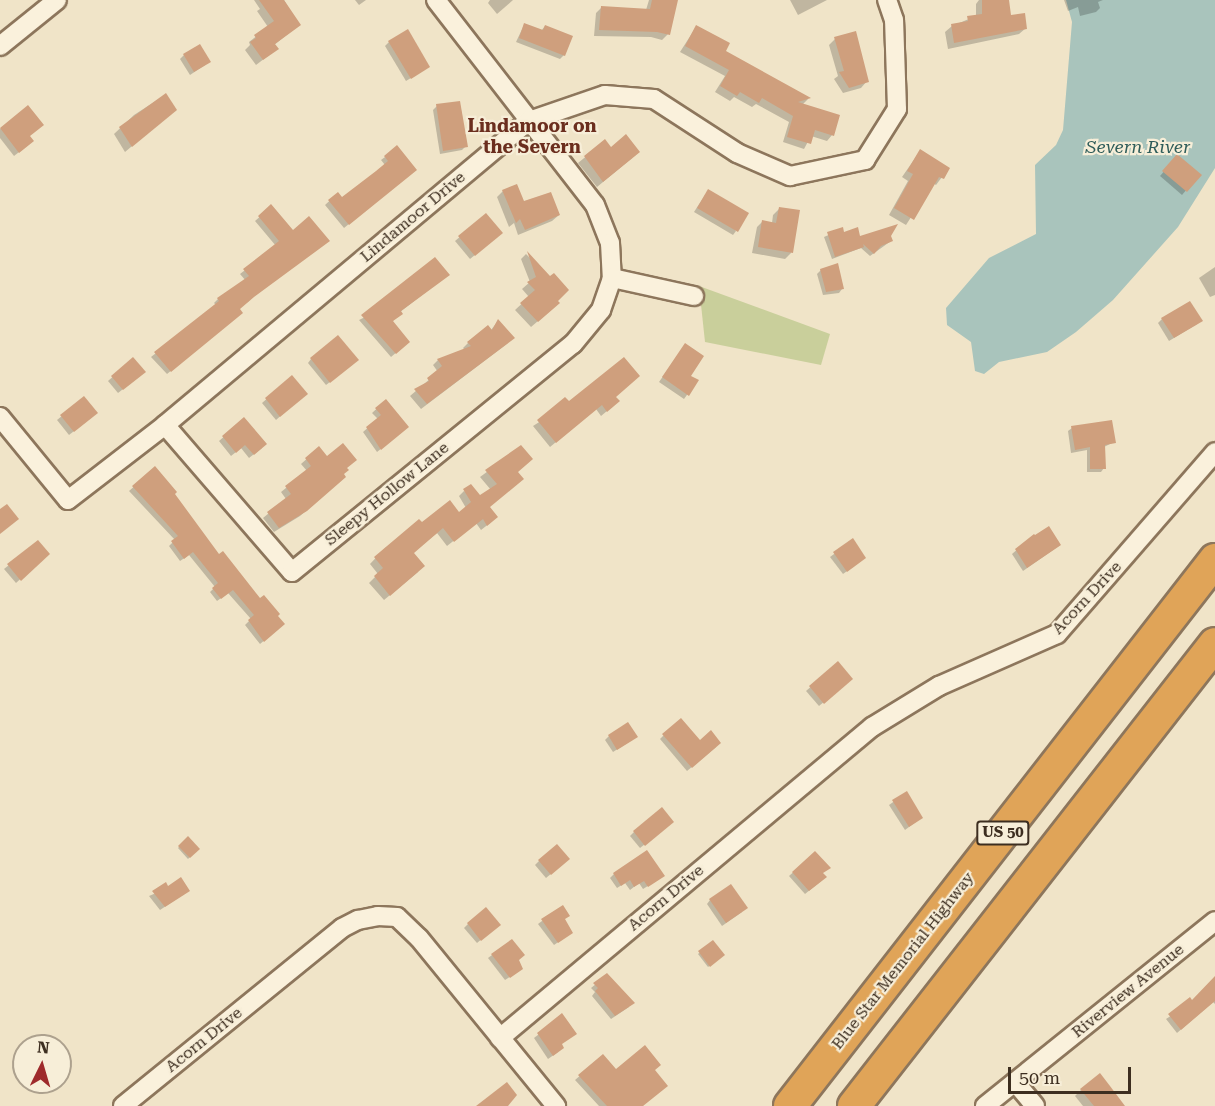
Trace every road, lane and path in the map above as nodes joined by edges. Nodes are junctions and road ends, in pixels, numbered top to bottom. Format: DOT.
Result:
graph roads {
  1 [pos="57,0"];
  2 [pos="436,0"];
  3 [pos="887,0"];
  4 [pos="0,46"];
  5 [pos="529,121"];
  6 [pos="612,278"];
  7 [pos="694,296"];
  8 [pos="0,417"];
  9 [pos="165,425"];
  10 [pos="1215,452"];
  11 [pos="1215,560"];
  12 [pos="1215,644"];
  13 [pos="1215,921"];
  14 [pos="500,1038"];
  15 [pos="1015,1082"];
  16 [pos="123,1106"];
  17 [pos="556,1106"];
  18 [pos="790,1106"];
  19 [pos="854,1106"];
  20 [pos="985,1106"];
  21 [pos="1035,1106"];
  1 -- 4 [label="street"];
  2 -- 5 [label="street"];
  3 -- 5 [label="street, Lindamoor Drive"];
  5 -- 6 [label="street"];
  5 -- 9 [label="street, Lindamoor Drive"];
  6 -- 7 [label="street"];
  6 -- 9 [label="street, Sleepy Hollow Lane"];
  8 -- 9 [label="street, Lindamoor Drive"];
  10 -- 14 [label="street, Acorn Drive"];
  11 -- 18 [label="highway, Blue Star Memorial Highway / US 50"];
  12 -- 19 [label="highway, US 50"];
  13 -- 15 [label="street, Riverview Avenue"];
  14 -- 16 [label="street, Acorn Drive"];
  14 -- 17 [label="street"];
  15 -- 20 [label="street, Riverview Avenue"];
  15 -- 21 [label="street"];
}
